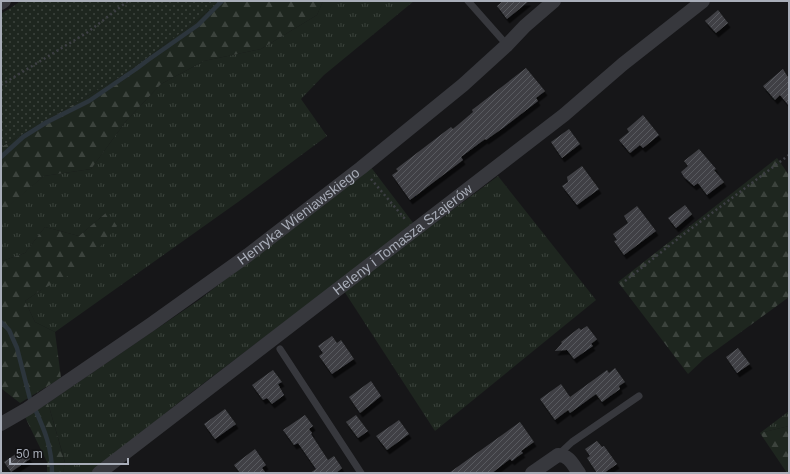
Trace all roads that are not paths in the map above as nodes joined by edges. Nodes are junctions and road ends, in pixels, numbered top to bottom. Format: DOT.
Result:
graph roads {
  1 [pos="4,1"];
  2 [pos="468,1"];
  3 [pos="554,1"];
  4 [pos="703,1"];
  5 [pos="1,3"];
  6 [pos="507,45"];
  7 [pos="280,349"];
  8 [pos="639,396"];
  9 [pos="1,424"];
  10 [pos="558,455"];
  11 [pos="99,473"];
  12 [pos="360,473"];
  13 [pos="532,473"];
  14 [pos="578,473"];
  1 -- 5 [label="street"];
  2 -- 6 [label="lane"];
  3 -- 6 [label="street, Henryka Wieniawskiego"];
  4 -- 11 [label="street, Heleny i Tomasza Szajerów"];
  6 -- 9 [label="street, Henryka Wieniawskiego"];
  7 -- 12 [label="lane"];
  8 -- 10 [label="lane"];
  10 -- 13 [label="street"];
  10 -- 14 [label="street"];
}
